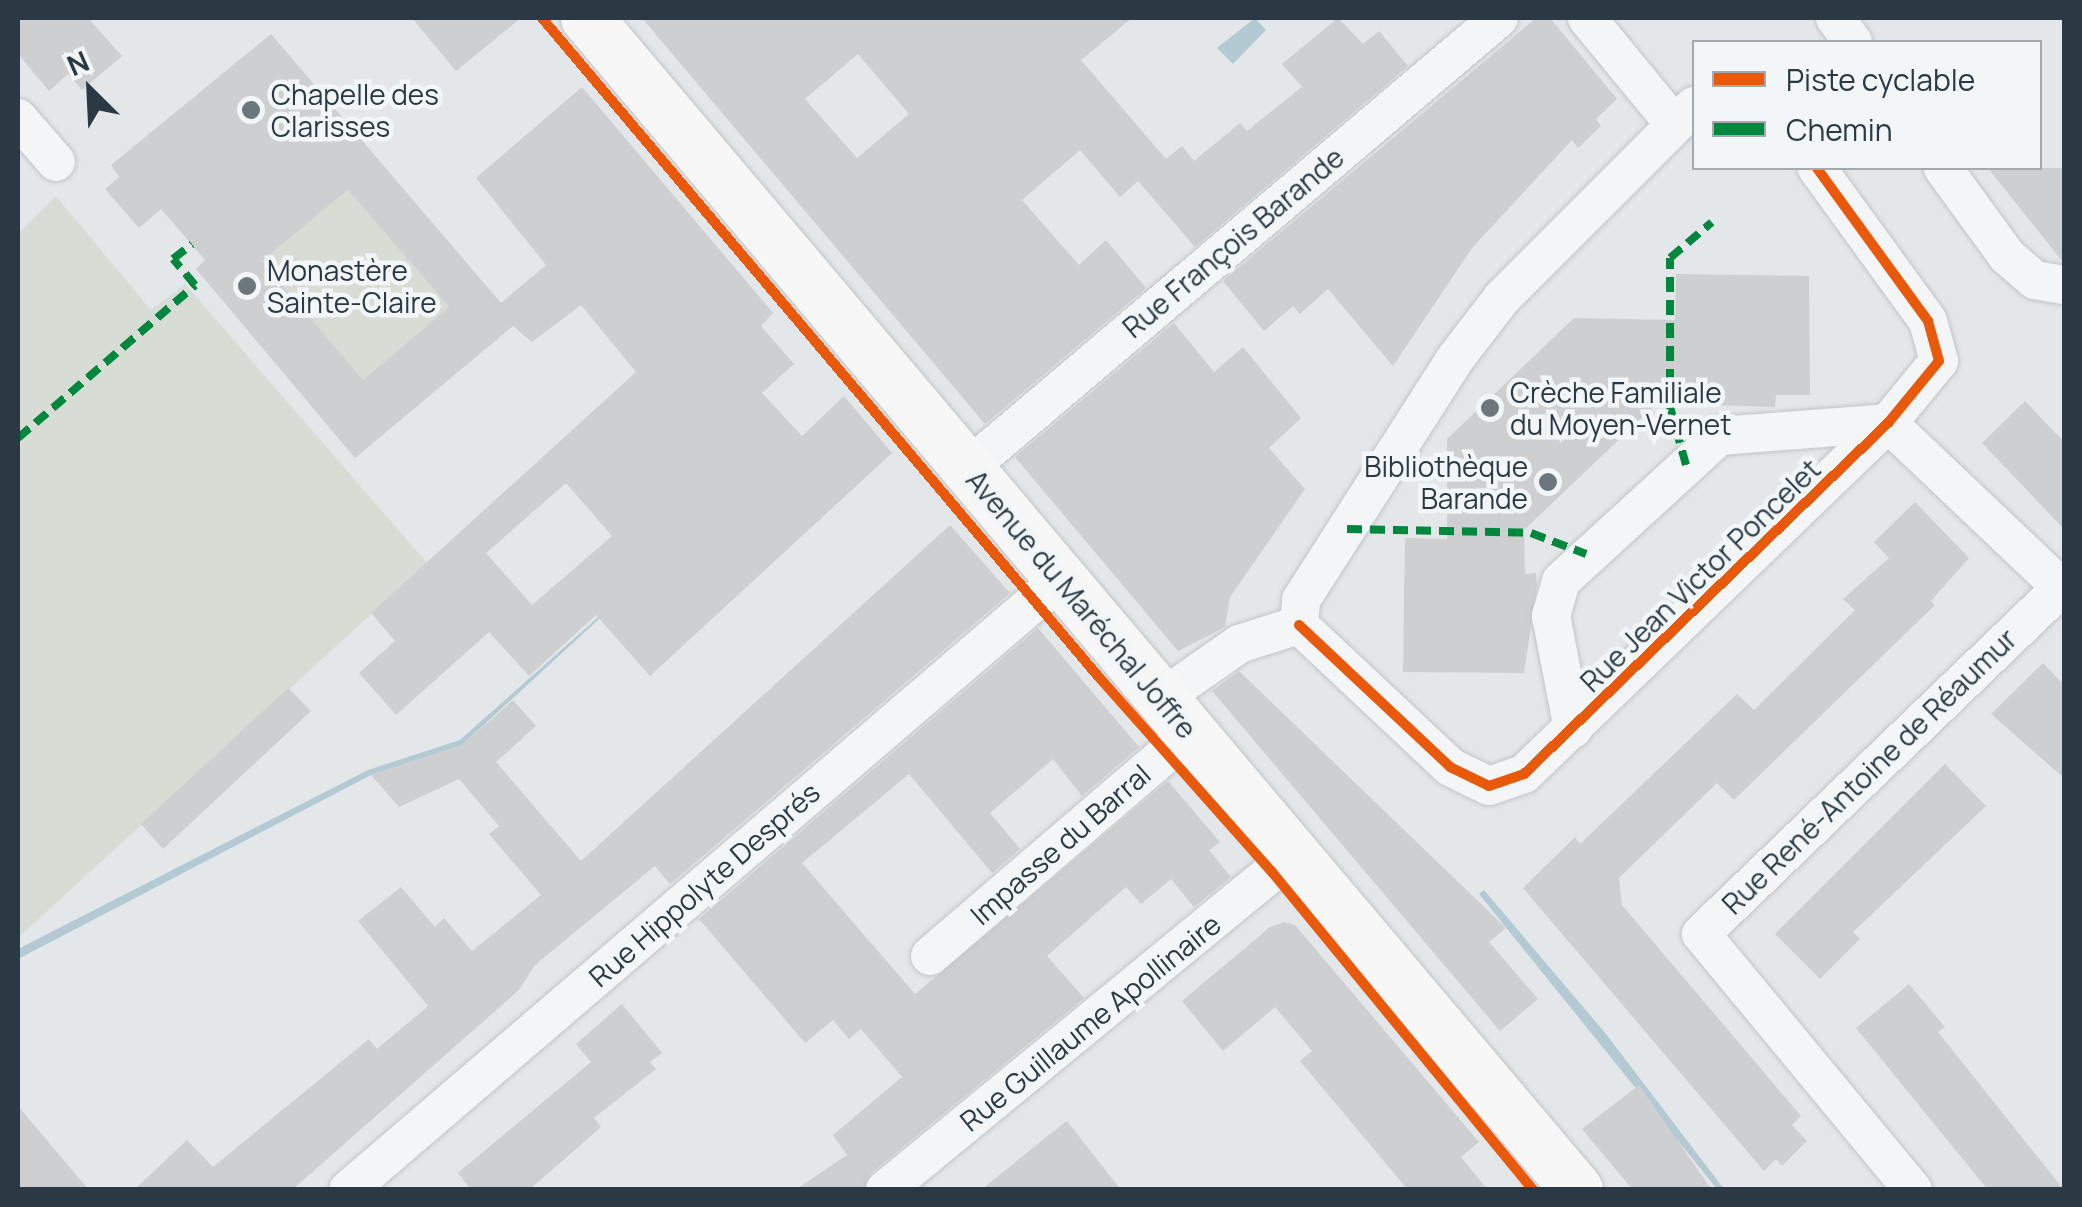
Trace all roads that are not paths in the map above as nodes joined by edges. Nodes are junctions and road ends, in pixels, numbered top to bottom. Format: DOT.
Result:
graph roads {
  1 [pos="587,18"];
  2 [pos="1500,18"];
  3 [pos="1587,18"];
  4 [pos="1834,18"];
  5 [pos="1851,40"];
  6 [pos="1684,115"];
  7 [pos="18,118"];
  8 [pos="56,162"];
  9 [pos="1818,170"];
  10 [pos="1944,170"];
  11 [pos="2064,285"];
  12 [pos="1888,423"];
  13 [pos="968,468"];
  14 [pos="1061,579"];
  15 [pos="2064,588"];
  16 [pos="1300,612"];
  17 [pos="1177,715"];
  18 [pos="1573,729"];
  19 [pos="1294,854"];
  20 [pos="930,956"];
  21 [pos="348,1190"];
  22 [pos="885,1190"];
  23 [pos="1577,1190"];
  24 [pos="1913,1190"];
  1 -- 13 [label="main road, Avenue du Maréchal Joffre"];
  2 -- 13 [label="street, Rue François Barande"];
  3 -- 6 [label="street"];
  4 -- 5 [label="street"];
  6 -- 16 [label="street"];
  7 -- 8 [label="street"];
  9 -- 12 [label="street, Rue Jean Victor Poncelet"];
  10 -- 11 [label="street"];
  12 -- 15 [label="street"];
  12 -- 18 [label="street, Rue Jean Victor Poncelet"];
  12 -- 18 [label="street"];
  13 -- 14 [label="main road, Avenue du Maréchal Joffre"];
  14 -- 17 [label="main road, Avenue du Maréchal Joffre"];
  14 -- 21 [label="street, Rue Hippolyte Després"];
  15 -- 24 [label="street, Rue René-Antoine de Réaumur"];
  16 -- 17 [label="street, Impasse du Barral"];
  16 -- 18 [label="street, Rue Jean Victor Poncelet"];
  17 -- 19 [label="main road, Avenue du Maréchal Joffre"];
  17 -- 20 [label="street, Impasse du Barral"];
  19 -- 22 [label="street, Rue Guillaume Apollinaire"];
  19 -- 23 [label="main road, Avenue du Maréchal Joffre"];
}
